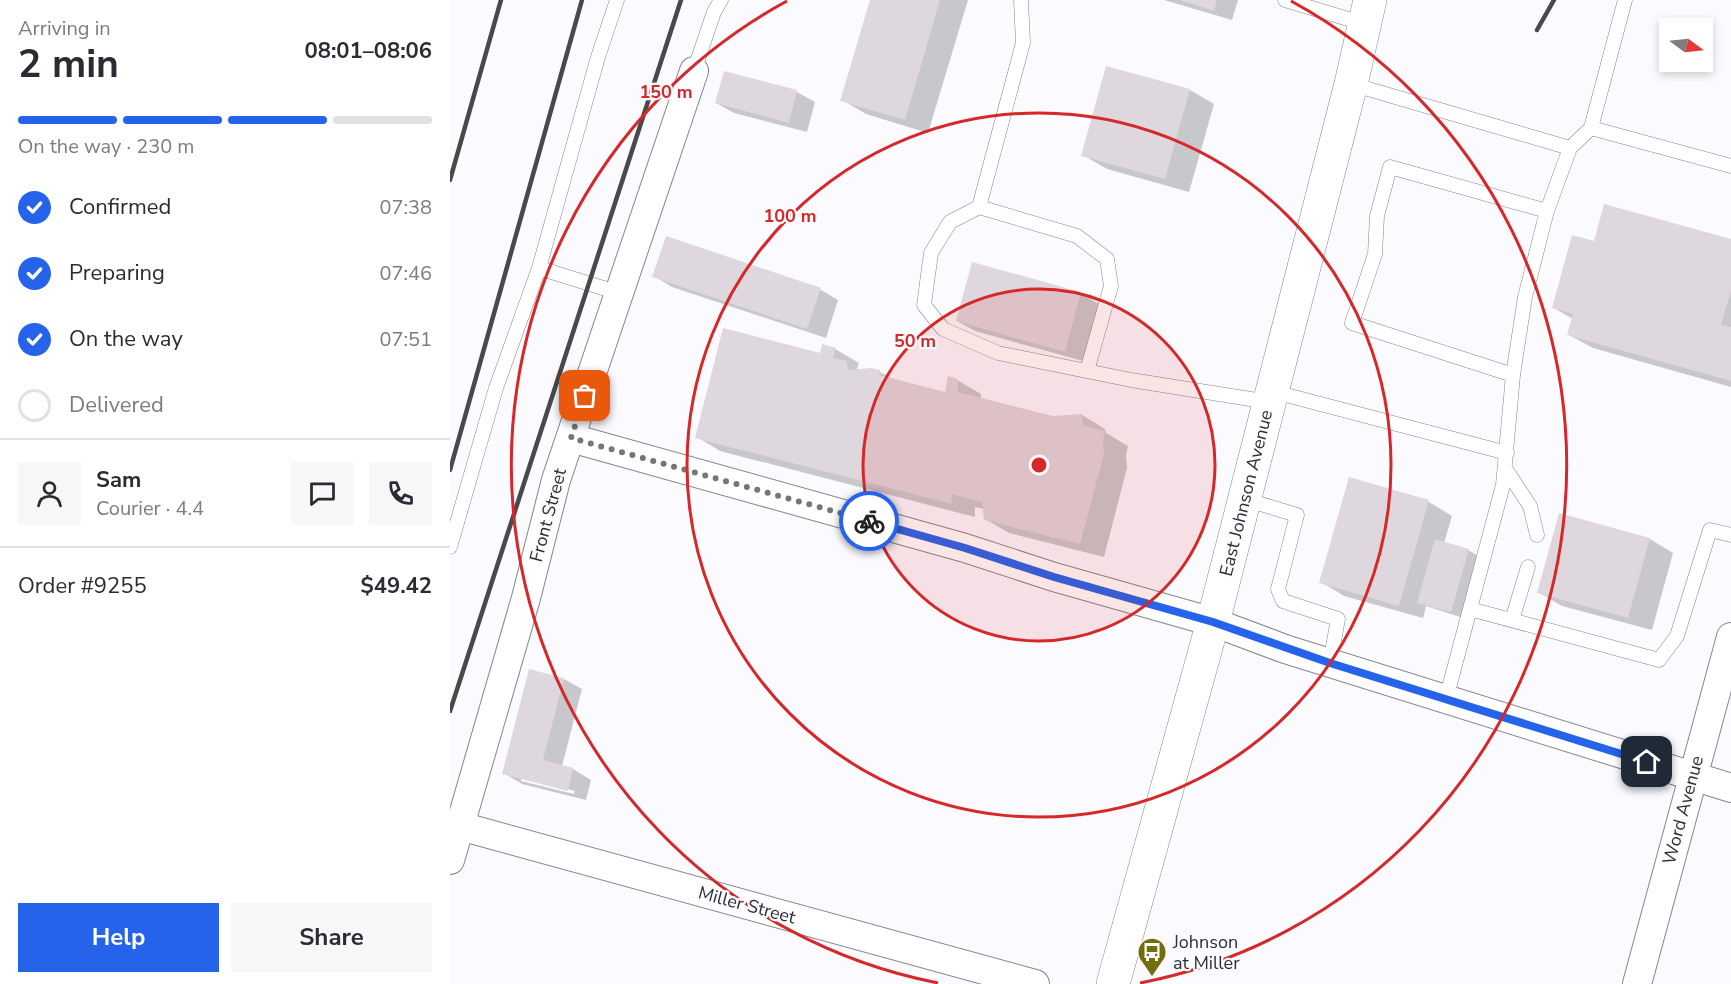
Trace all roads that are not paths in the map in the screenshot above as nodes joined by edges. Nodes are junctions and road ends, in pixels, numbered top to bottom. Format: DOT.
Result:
graph roads {
  1 [pos="617,0"];
  2 [pos="721,0"];
  3 [pos="1021,0"];
  4 [pos="1285,0"];
  5 [pos="1625,0"];
  6 [pos="1367,12"];
  7 [pos="694,71"];
  8 [pos="1351,84"];
  9 [pos="1591,128"];
  10 [pos="1570,148"];
  11 [pos="1731,166"];
  12 [pos="979,207"];
  13 [pos="1547,211"];
  14 [pos="539,268"];
  15 [pos="619,293"];
  16 [pos="1088,371"];
  17 [pos="1513,375"];
  18 [pos="1270,397"];
  19 [pos="571,438"];
  20 [pos="1507,453"];
  21 [pos="1505,468"];
  22 [pos="1244,499"];
  23 [pos="1537,535"];
  24 [pos="1731,535"];
  25 [pos="450,547"];
  26 [pos="1528,567"];
  27 [pos="1470,609"];
  28 [pos="1512,620"];
  29 [pos="1213,622"];
  30 [pos="1731,637"];
  31 [pos="1330,663"];
  32 [pos="1446,699"];
  33 [pos="1692,776"];
  34 [pos="1731,788"];
  35 [pos="460,826"];
  36 [pos="450,860"];
  37 [pos="1035,984"];
  38 [pos="1113,984"];
  39 [pos="1637,984"];
  1 -- 14 [label="lane"];
  2 -- 7 [label="lane"];
  3 -- 12 [label="lane"];
  4 -- 6 [label="lane"];
  5 -- 9 [label="lane"];
  6 -- 8 [label="main road, East Johnson Avenue"];
  7 -- 15 [label="street, Front Street"];
  8 -- 10 [label="lane"];
  8 -- 18 [label="main road, East Johnson Avenue"];
  9 -- 10 [label="lane"];
  9 -- 11 [label="lane"];
  10 -- 13 [label="lane"];
  12 -- 16 [label="lane"];
  12 -- 16 [label="lane"];
  13 -- 17 [label="lane"];
  13 -- 17 [label="lane"];
  14 -- 15 [label="lane"];
  14 -- 25 [label="lane"];
  15 -- 19 [label="street, Front Street"];
  16 -- 18 [label="lane"];
  17 -- 20 [label="lane"];
  18 -- 20 [label="lane"];
  18 -- 22 [label="main road, East Johnson Avenue"];
  19 -- 29 [label="street"];
  19 -- 35 [label="street, Front Street"];
  20 -- 21 [label="lane"];
  21 -- 23 [label="lane"];
  21 -- 27 [label="lane"];
  22 -- 29 [label="main road, East Johnson Avenue"];
  22 -- 31 [label="lane"];
  24 -- 28 [label="lane"];
  26 -- 28 [label="lane"];
  27 -- 28 [label="lane"];
  27 -- 32 [label="lane"];
  29 -- 31 [label="street"];
  29 -- 38 [label="main road, East Johnson Avenue"];
  30 -- 33 [label="street, Word Avenue"];
  31 -- 32 [label="street"];
  32 -- 33 [label="street"];
  33 -- 34 [label="street"];
  33 -- 39 [label="street, Word Avenue"];
  35 -- 36 [label="street, Front Street"];
  35 -- 37 [label="street, Miller Street"];
}
